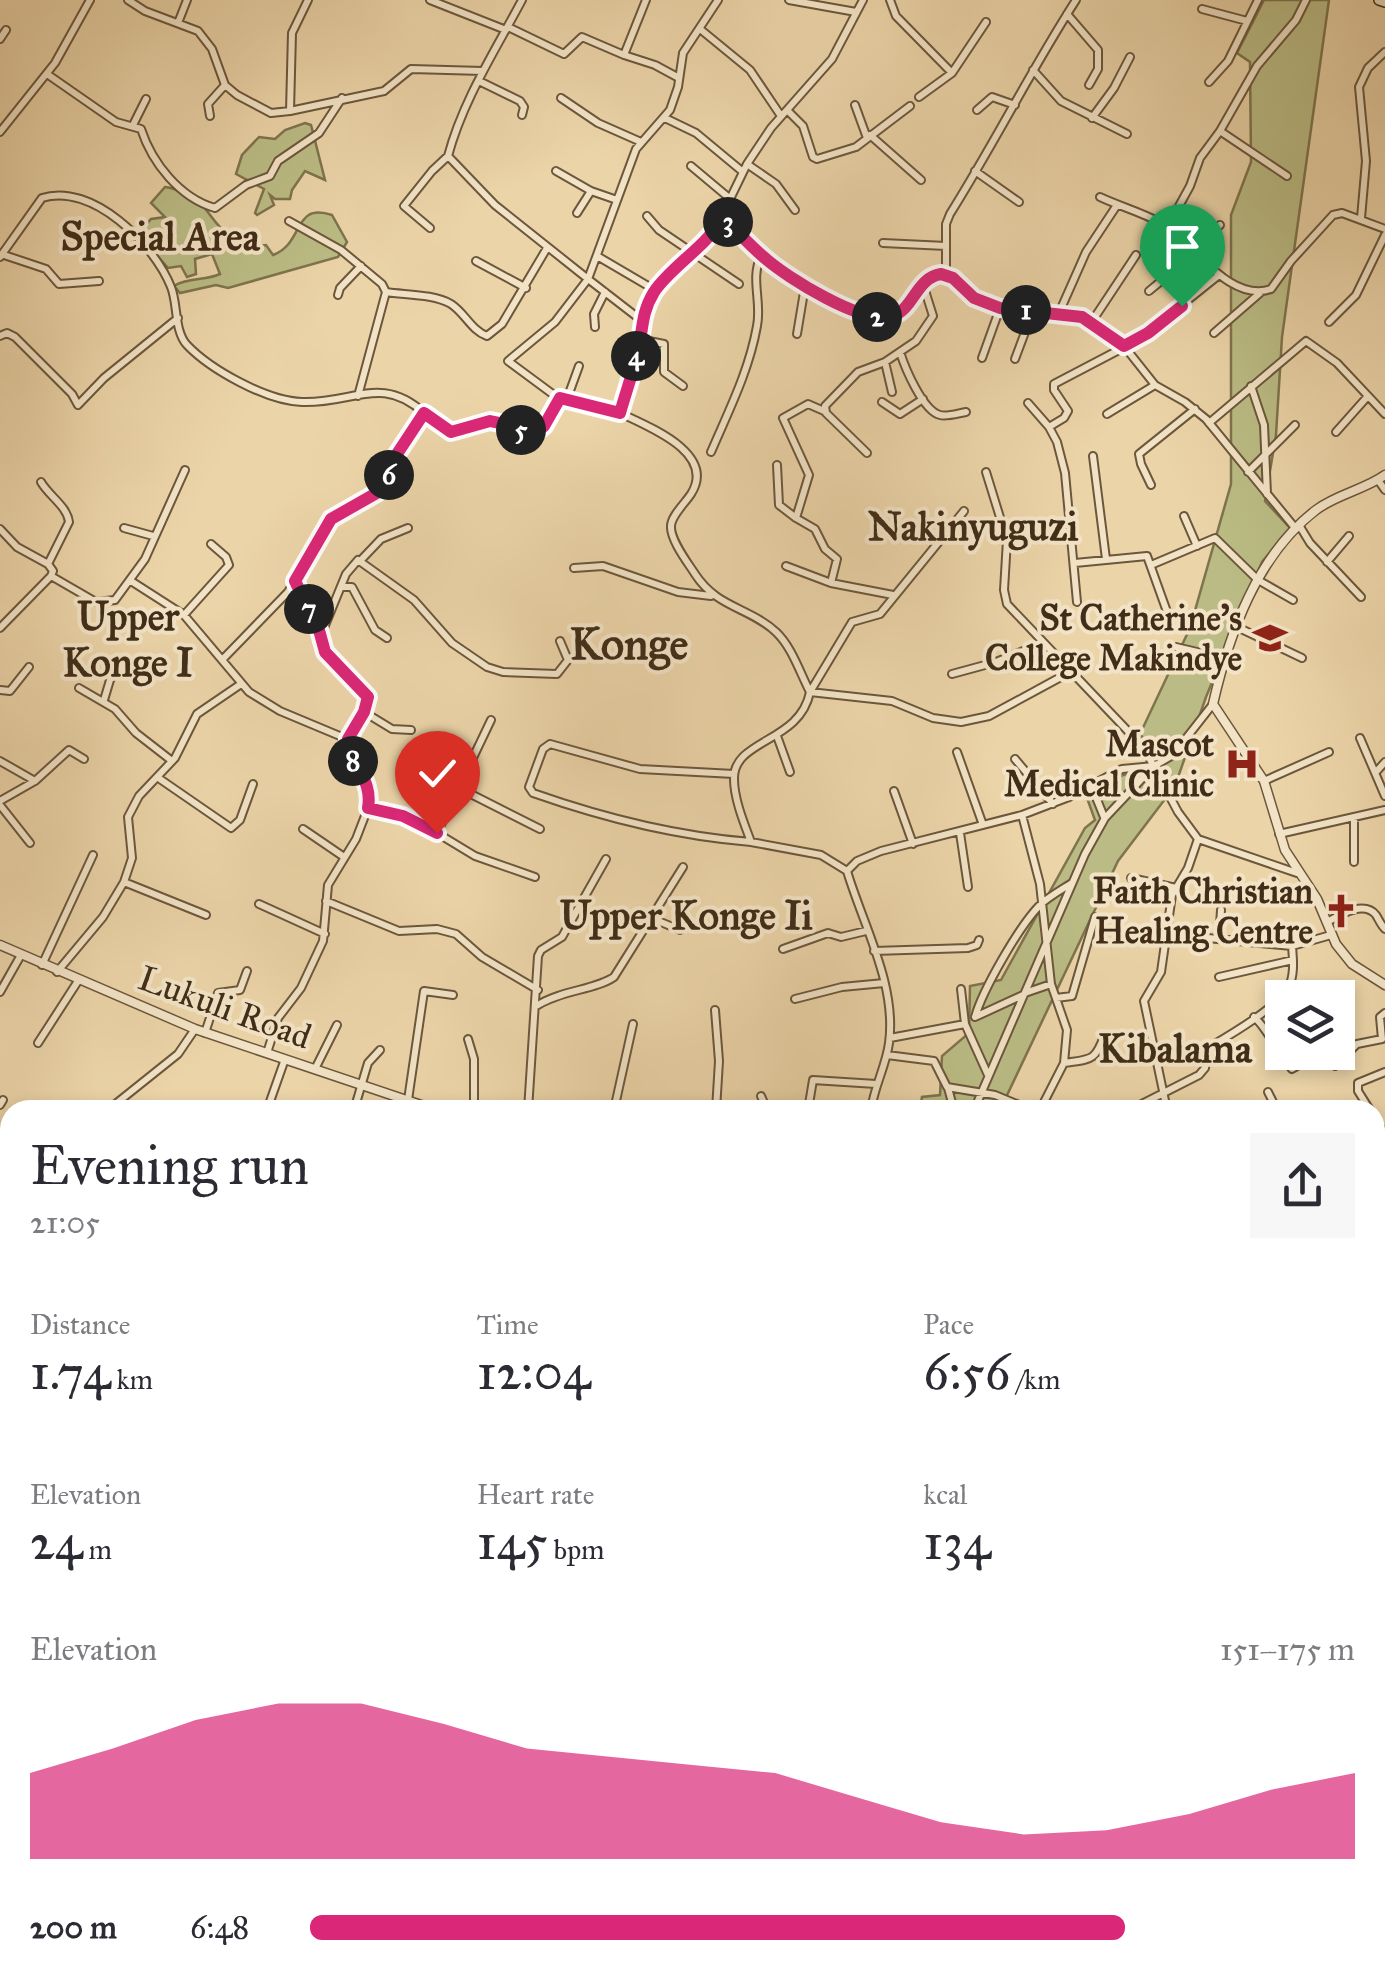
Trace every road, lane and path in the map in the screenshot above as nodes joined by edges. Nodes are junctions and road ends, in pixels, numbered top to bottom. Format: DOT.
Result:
graph roads {
  1 [pos="90,0"];
  2 [pos="128,0"];
  3 [pos="188,0"];
  4 [pos="308,0"];
  5 [pos="430,0"];
  6 [pos="522,0"];
  7 [pos="646,0"];
  8 [pos="718,0"];
  9 [pos="789,0"];
  10 [pos="864,0"];
  11 [pos="890,0"];
  12 [pos="1076,0"];
  13 [pos="1258,0"];
  14 [pos="1306,0"];
  15 [pos="799,1"];
  16 [pos="1202,9"];
  17 [pos="856,12"];
  18 [pos="1066,14"];
  19 [pos="1247,21"];
  20 [pos="986,22"];
  21 [pos="178,23"];
  22 [pos="507,28"];
  23 [pos="700,29"];
  24 [pos="6,30"];
  25 [pos="0,39"];
  26 [pos="1385,52"];
  27 [pos="624,55"];
  28 [pos="1130,57"];
  29 [pos="1033,70"];
  30 [pos="483,71"];
  31 [pos="952,72"];
  32 [pos="47,74"];
  33 [pos="679,78"];
  34 [pos="479,81"];
  35 [pos="1209,82"];
  36 [pos="226,85"];
  37 [pos="1089,86"];
  38 [pos="918,97"];
  39 [pos="146,98"];
  40 [pos="342,98"];
  41 [pos="561,98"];
  42 [pos="856,105"];
  43 [pos="1015,105"];
  44 [pos="910,106"];
  45 [pos="977,110"];
  46 [pos="290,111"];
  47 [pos="784,113"];
  48 [pos="210,116"];
  49 [pos="522,116"];
  50 [pos="665,118"];
  51 [pos="1092,118"];
  52 [pos="133,125"];
  53 [pos="1220,131"];
  54 [pos="0,132"];
  55 [pos="1127,134"];
  56 [pos="868,136"];
  57 [pos="641,142"];
  58 [pos="448,156"];
  59 [pos="691,166"];
  60 [pos="745,168"];
  61 [pos="975,171"];
  62 [pos="556,172"];
  63 [pos="1287,176"];
  64 [pos="921,180"];
  65 [pos="591,191"];
  66 [pos="728,197"];
  67 [pos="1100,197"];
  68 [pos="617,200"];
  69 [pos="1019,202"];
  70 [pos="1117,205"];
  71 [pos="794,210"];
  72 [pos="577,214"];
  73 [pos="647,216"];
  74 [pos="721,217"];
  75 [pos="1360,218"];
  76 [pos="289,220"];
  77 [pos="1220,224"];
  78 [pos="430,228"];
  79 [pos="1167,228"];
  80 [pos="1385,232"];
  81 [pos="883,243"];
  82 [pos="946,246"];
  83 [pos="547,248"];
  84 [pos="691,251"];
  85 [pos="1192,253"];
  86 [pos="1136,255"];
  87 [pos="2,256"];
  88 [pos="597,256"];
  89 [pos="762,256"];
  90 [pos="476,261"];
  91 [pos="361,266"];
  92 [pos="946,274"];
  93 [pos="1219,276"];
  94 [pos="99,280"];
  95 [pos="588,280"];
  96 [pos="922,281"];
  97 [pos="739,284"];
  98 [pos="805,286"];
  99 [pos="526,288"];
  100 [pos="655,290"];
  101 [pos="1149,291"];
  102 [pos="386,292"];
  103 [pos="605,292"];
  104 [pos="1261,292"];
  105 [pos="338,295"];
  106 [pos="1000,308"];
  107 [pos="1034,311"];
  108 [pos="1060,312"];
  109 [pos="178,318"];
  110 [pos="641,320"];
  111 [pos="1091,322"];
  112 [pos="1329,322"];
  113 [pos="595,327"];
  114 [pos="1214,333"];
  115 [pos="797,334"];
  116 [pos="0,336"];
  117 [pos="639,339"];
  118 [pos="1124,346"];
  119 [pos="900,352"];
  120 [pos="982,358"];
  121 [pos="1016,359"];
  122 [pos="885,362"];
  123 [pos="580,366"];
  124 [pos="1156,385"];
  125 [pos="683,386"];
  126 [pos="1251,386"];
  127 [pos="892,392"];
  128 [pos="358,396"];
  129 [pos="1368,396"];
  130 [pos="923,398"];
  131 [pos="563,399"];
  132 [pos="882,402"];
  133 [pos="1028,403"];
  134 [pos="1195,409"];
  135 [pos="824,410"];
  136 [pos="966,412"];
  137 [pos="424,413"];
  138 [pos="620,413"];
  139 [pos="1107,414"];
  140 [pos="1385,414"];
  141 [pos="1209,423"];
  142 [pos="1295,425"];
  143 [pos="1049,426"];
  144 [pos="1336,432"];
  145 [pos="712,452"];
  146 [pos="867,453"];
  147 [pos="1092,456"];
  148 [pos="1266,456"];
  149 [pos="777,464"];
  150 [pos="185,470"];
  151 [pos="986,472"];
  152 [pos="1248,472"];
  153 [pos="1381,478"];
  154 [pos="42,482"];
  155 [pos="1151,485"];
  156 [pos="1385,490"];
  157 [pos="1267,495"];
  158 [pos="964,511"];
  159 [pos="1184,516"];
  160 [pos="796,518"];
  161 [pos="127,524"];
  162 [pos="1297,527"];
  163 [pos="408,528"];
  164 [pos="0,529"];
  165 [pos="153,536"];
  166 [pos="1348,536"];
  167 [pos="210,544"];
  168 [pos="1197,546"];
  169 [pos="1106,559"];
  170 [pos="360,560"];
  171 [pos="1327,562"];
  172 [pos="1076,563"];
  173 [pos="48,564"];
  174 [pos="786,566"];
  175 [pos="1151,566"];
  176 [pos="574,568"];
  177 [pos="51,576"];
  178 [pos="1258,580"];
  179 [pos="131,581"];
  180 [pos="295,581"];
  181 [pos="831,583"];
  182 [pos="340,588"];
  183 [pos="893,595"];
  184 [pos="712,596"];
  185 [pos="1361,597"];
  186 [pos="1293,600"];
  187 [pos="1077,602"];
  188 [pos="184,616"];
  189 [pos="1235,626"];
  190 [pos="0,628"];
  191 [pos="1100,628"];
  192 [pos="321,635"];
  193 [pos="387,638"];
  194 [pos="560,641"];
  195 [pos="1043,644"];
  196 [pos="1176,646"];
  197 [pos="1223,658"];
  198 [pos="1302,658"];
  199 [pos="123,660"];
  200 [pos="222,660"];
  201 [pos="28,667"];
  202 [pos="1070,672"];
  203 [pos="952,674"];
  204 [pos="241,684"];
  205 [pos="79,688"];
  206 [pos="0,690"];
  207 [pos="810,692"];
  208 [pos="104,700"];
  209 [pos="1213,704"];
  210 [pos="364,712"];
  211 [pos="491,720"];
  212 [pos="411,730"];
  213 [pos="777,736"];
  214 [pos="1360,738"];
  215 [pos="348,739"];
  216 [pos="957,752"];
  217 [pos="1329,752"];
  218 [pos="84,759"];
  219 [pos="1015,759"];
  220 [pos="0,761"];
  221 [pos="172,761"];
  222 [pos="1385,762"];
  223 [pos="1154,766"];
  224 [pos="790,772"];
  225 [pos="1376,772"];
  226 [pos="734,774"];
  227 [pos="157,777"];
  228 [pos="35,781"];
  229 [pos="1264,782"];
  230 [pos="253,784"];
  231 [pos="1091,786"];
  232 [pos="459,788"];
  233 [pos="894,791"];
  234 [pos="1385,796"];
  235 [pos="0,803"];
  236 [pos="1053,804"];
  237 [pos="368,808"];
  238 [pos="1385,810"];
  239 [pos="1022,816"];
  240 [pos="1105,818"];
  241 [pos="1354,818"];
  242 [pos="983,825"];
  243 [pos="303,829"];
  244 [pos="540,829"];
  245 [pos="960,832"];
  246 [pos="437,833"];
  247 [pos="1279,834"];
  248 [pos="1198,839"];
  249 [pos="30,842"];
  250 [pos="751,842"];
  251 [pos="913,844"];
  252 [pos="93,855"];
  253 [pos="344,858"];
  254 [pos="606,859"];
  255 [pos="1354,862"];
  256 [pos="684,867"];
  257 [pos="847,870"];
  258 [pos="1297,873"];
  259 [pos="534,877"];
  260 [pos="1131,878"];
  261 [pos="124,882"];
  262 [pos="1073,883"];
  263 [pos="968,888"];
  264 [pos="1176,888"];
  265 [pos="326,901"];
  266 [pos="1042,903"];
  267 [pos="259,904"];
  268 [pos="1221,910"];
  269 [pos="206,916"];
  270 [pos="1094,916"];
  271 [pos="651,918"];
  272 [pos="1326,922"];
  273 [pos="1385,929"];
  274 [pos="680,930"];
  275 [pos="866,931"];
  276 [pos="325,934"];
  277 [pos="1165,934"];
  278 [pos="1331,935"];
  279 [pos="1218,938"];
  280 [pos="979,940"];
  281 [pos="1045,940"];
  282 [pos="0,945"];
  283 [pos="1295,946"];
  284 [pos="783,949"];
  285 [pos="874,951"];
  286 [pos="21,955"];
  287 [pos="1292,960"];
  288 [pos="42,965"];
  289 [pos="247,971"];
  290 [pos="56,972"];
  291 [pos="1218,977"];
  292 [pos="78,981"];
  293 [pos="884,982"];
  294 [pos="1384,982"];
  295 [pos="1051,984"];
  296 [pos="961,988"];
  297 [pos="538,990"];
  298 [pos="0,992"];
  299 [pos="1025,994"];
  300 [pos="454,995"];
  301 [pos="1056,998"];
  302 [pos="795,1000"];
  303 [pos="538,1006"];
  304 [pos="716,1010"];
  305 [pos="1385,1013"];
  306 [pos="975,1017"];
  307 [pos="1254,1017"];
  308 [pos="965,1022"];
  309 [pos="337,1024"];
  310 [pos="633,1024"];
  311 [pos="195,1029"];
  312 [pos="1265,1032"];
  313 [pos="205,1033"];
  314 [pos="1104,1036"];
  315 [pos="890,1038"];
  316 [pos="468,1039"];
  317 [pos="38,1043"];
  318 [pos="1355,1046"];
  319 [pos="380,1050"];
  320 [pos="268,1053"];
  321 [pos="887,1055"];
  322 [pos="285,1059"];
  323 [pos="1064,1063"];
  324 [pos="315,1069"];
  325 [pos="1385,1072"];
  326 [pos="988,1076"];
  327 [pos="359,1084"];
  328 [pos="876,1084"];
  329 [pos="948,1087"];
  330 [pos="982,1092"];
  331 [pos="1268,1092"];
  332 [pos="1161,1093"];
  333 [pos="761,1096"];
  334 [pos="120,1100"];
  335 [pos="271,1100"];
  336 [pos="356,1100"];
  337 [pos="408,1100"];
  338 [pos="474,1100"];
  339 [pos="529,1100"];
  340 [pos="616,1100"];
  341 [pos="717,1100"];
  342 [pos="763,1100"];
  343 [pos="810,1100"];
  344 [pos="873,1100"];
  345 [pos="951,1100"];
  346 [pos="978,1100"];
  347 [pos="1004,1100"];
  348 [pos="1045,1100"];
  349 [pos="1148,1100"];
  350 [pos="1163,1100"];
  351 [pos="1272,1100"];
  352 [pos="1364,1100"];
  1 -- 32 [label="street"];
  2 -- 21 [label="street"];
  3 -- 21 [label="street"];
  4 -- 46 [label="street"];
  5 -- 22 [label="street"];
  6 -- 22 [label="street"];
  7 -- 27 [label="street"];
  8 -- 23 [label="street"];
  9 -- 15 [label="street"];
  10 -- 17 [label="street"];
  11 -- 31 [label="street"];
  12 -- 18 [label="street"];
  13 -- 19 [label="street"];
  14 -- 53 [label="street"];
  15 -- 17 [label="street"];
  16 -- 19 [label="street"];
  17 -- 47 [label="street"];
  18 -- 29 [label="street"];
  18 -- 37 [label="street"];
  19 -- 35 [label="street"];
  20 -- 31 [label="street"];
  21 -- 36 [label="street"];
  22 -- 27 [label="street"];
  22 -- 30 [label="street"];
  23 -- 33 [label="street"];
  23 -- 47 [label="street"];
  24 -- 25 [label="street"];
  26 -- 75 [label="street"];
  27 -- 33 [label="street"];
  28 -- 51 [label="street"];
  29 -- 43 [label="street"];
  29 -- 51 [label="street"];
  30 -- 34 [label="street"];
  30 -- 40 [label="street"];
  31 -- 38 [label="street"];
  32 -- 52 [label="street"];
  32 -- 54 [label="street"];
  33 -- 50 [label="street"];
  34 -- 49 [label="street"];
  34 -- 58 [label="street"];
  36 -- 46 [label="street"];
  36 -- 48 [label="street"];
  39 -- 52 [label="street"];
  40 -- 46 [label="street"];
  40 -- 52 [label="street"];
  41 -- 57 [label="street"];
  42 -- 56 [label="street"];
  43 -- 45 [label="street"];
  43 -- 61 [label="street"];
  44 -- 56 [label="street"];
  47 -- 56 [label="street"];
  47 -- 60 [label="street"];
  50 -- 57 [label="street"];
  50 -- 60 [label="street"];
  51 -- 55 [label="street"];
  53 -- 63 [label="street"];
  53 -- 79 [label="street"];
  56 -- 64 [label="street"];
  57 -- 68 [label="street"];
  58 -- 78 [label="street"];
  58 -- 83 [label="street"];
  59 -- 66 [label="street"];
  60 -- 66 [label="street"];
  60 -- 71 [label="street"];
  61 -- 69 [label="street"];
  61 -- 82 [label="street"];
  62 -- 65 [label="street"];
  65 -- 68 [label="street"];
  65 -- 72 [label="street"];
  66 -- 74 [label="street"];
  67 -- 70 [label="street"];
  68 -- 88 [label="street"];
  70 -- 79 [label="street"];
  70 -- 108 [label="street"];
  73 -- 84 [label="street"];
  74 -- 84 [label="street"];
  74 -- 89 [label="street"];
  75 -- 80 [label="street"];
  75 -- 104 [label="street"];
  76 -- 91 [label="street"];
  77 -- 85 [label="street"];
  79 -- 85 [label="street"];
  80 -- 112 [label="street"];
  81 -- 82 [label="street"];
  82 -- 92 [label="street"];
  83 -- 95 [label="street"];
  83 -- 99 [label="street"];
  84 -- 97 [label="street"];
  84 -- 100 [label="street"];
  85 -- 93 [label="street"];
  85 -- 101 [label="street"];
  86 -- 111 [label="street"];
  87 -- 94 [label="street"];
  87 -- 109 [label="street"];
  88 -- 95 [label="street"];
  88 -- 100 [label="street"];
  89 -- 98 [label="street"];
  89 -- 145 [label="street"];
  90 -- 99 [label="street"];
  91 -- 102 [label="street"];
  91 -- 105 [label="street"];
  92 -- 96 [label="street"];
  92 -- 106 [label="street"];
  93 -- 104 [label="street"];
  93 -- 118 [label="street"];
  95 -- 103 [label="street"];
  95 -- 131 [label="street"];
  96 -- 98 [label="street"];
  96 -- 119 [label="street"];
  98 -- 115 [label="street"];
  99 -- 102 [label="street"];
  100 -- 110 [label="street"];
  102 -- 128 [label="street"];
  103 -- 110 [label="street"];
  103 -- 113 [label="street"];
  104 -- 114 [label="street"];
  106 -- 107 [label="street"];
  106 -- 120 [label="street"];
  107 -- 108 [label="street"];
  107 -- 121 [label="street"];
  108 -- 111 [label="street"];
  109 -- 116 [label="street"];
  109 -- 128 [label="street"];
  110 -- 117 [label="street"];
  111 -- 118 [label="street"];
  117 -- 125 [label="street"];
  117 -- 138 [label="street"];
  118 -- 124 [label="street"];
  118 -- 143 [label="street"];
  119 -- 122 [label="street"];
  119 -- 130 [label="street"];
  122 -- 127 [label="street"];
  122 -- 135 [label="street"];
  123 -- 131 [label="street"];
  124 -- 134 [label="street"];
  124 -- 139 [label="street"];
  126 -- 129 [label="street"];
  126 -- 141 [label="street"];
  126 -- 148 [label="street"];
  128 -- 137 [label="street"];
  129 -- 140 [label="street"];
  129 -- 144 [label="street"];
  130 -- 132 [label="street"];
  130 -- 136 [label="street"];
  131 -- 137 [label="street"];
  131 -- 138 [label="street"];
  133 -- 143 [label="street"];
  134 -- 141 [label="street"];
  134 -- 155 [label="street"];
  135 -- 146 [label="street"];
  135 -- 160 [label="street"];
  137 -- 180 [label="street"];
  138 -- 184 [label="street"];
  141 -- 152 [label="street"];
  142 -- 148 [label="street"];
  143 -- 172 [label="street"];
  147 -- 169 [label="street"];
  148 -- 152 [label="street"];
  148 -- 157 [label="street"];
  149 -- 160 [label="street"];
  150 -- 165 [label="street"];
  151 -- 195 [label="street"];
  152 -- 157 [label="street"];
  153 -- 156 [label="street"];
  153 -- 162 [label="street"];
  154 -- 173 [label="street"];
  157 -- 162 [label="street"];
  158 -- 183 [label="street"];
  159 -- 168 [label="street"];
  160 -- 181 [label="street"];
  161 -- 165 [label="street"];
  162 -- 171 [label="street"];
  162 -- 178 [label="street"];
  163 -- 170 [label="street"];
  164 -- 173 [label="street"];
  165 -- 179 [label="street"];
  166 -- 171 [label="street"];
  167 -- 188 [label="street"];
  168 -- 175 [label="street"];
  168 -- 178 [label="street"];
  169 -- 172 [label="street"];
  169 -- 175 [label="street"];
  170 -- 182 [label="street"];
  170 -- 194 [label="street"];
  171 -- 185 [label="street"];
  172 -- 187 [label="street"];
  173 -- 177 [label="street"];
  174 -- 181 [label="street"];
  175 -- 191 [label="street"];
  176 -- 184 [label="street"];
  177 -- 179 [label="street"];
  177 -- 190 [label="street"];
  178 -- 186 [label="street"];
  178 -- 189 [label="street"];
  179 -- 188 [label="street"];
  180 -- 192 [label="street"];
  180 -- 200 [label="street"];
  181 -- 183 [label="street"];
  182 -- 192 [label="street"];
  182 -- 193 [label="street"];
  183 -- 207 [label="street"];
  184 -- 207 [label="street"];
  188 -- 200 [label="street"];
  189 -- 197 [label="street"];
  189 -- 198 [label="street"];
  192 -- 210 [label="street"];
  195 -- 202 [label="street"];
  195 -- 203 [label="street"];
  196 -- 197 [label="street"];
  197 -- 209 [label="street"];
  199 -- 208 [label="street"];
  200 -- 204 [label="street"];
  201 -- 206 [label="street"];
  202 -- 207 [label="street"];
  202 -- 223 [label="street"];
  204 -- 215 [label="street"];
  204 -- 221 [label="street"];
  205 -- 208 [label="street"];
  207 -- 213 [label="street"];
  208 -- 221 [label="street"];
  209 -- 223 [label="street"];
  209 -- 229 [label="street"];
  210 -- 212 [label="street"];
  210 -- 215 [label="street"];
  211 -- 232 [label="street"];
  213 -- 224 [label="street"];
  213 -- 226 [label="street"];
  214 -- 225 [label="street"];
  215 -- 237 [label="street"];
  216 -- 242 [label="street"];
  217 -- 229 [label="street"];
  218 -- 228 [label="street"];
  219 -- 236 [label="street"];
  220 -- 228 [label="street"];
  221 -- 227 [label="street"];
  222 -- 225 [label="street"];
  223 -- 231 [label="street"];
  223 -- 240 [label="street"];
  223 -- 248 [label="street"];
  225 -- 234 [label="street"];
  226 -- 250 [label="street"];
  226 -- 250 [label="street"];
  227 -- 230 [label="street"];
  227 -- 261 [label="street"];
  228 -- 235 [label="street"];
  229 -- 247 [label="street"];
  231 -- 236 [label="street"];
  231 -- 240 [label="street"];
  232 -- 244 [label="street"];
  232 -- 246 [label="street"];
  233 -- 251 [label="street"];
  235 -- 249 [label="street"];
  236 -- 239 [label="street"];
  237 -- 246 [label="street"];
  237 -- 253 [label="street"];
  238 -- 241 [label="street"];
  239 -- 242 [label="street"];
  239 -- 266 [label="street"];
  240 -- 262 [label="street"];
  241 -- 247 [label="street"];
  241 -- 255 [label="street"];
  242 -- 245 [label="street"];
  243 -- 253 [label="street"];
  245 -- 251 [label="street"];
  245 -- 263 [label="street"];
  246 -- 259 [label="street"];
  247 -- 258 [label="street"];
  248 -- 258 [label="street"];
  248 -- 264 [label="street"];
  250 -- 257 [label="street"];
  251 -- 257 [label="street"];
  252 -- 288 [label="street"];
  253 -- 265 [label="street"];
  254 -- 297 [label="street"];
  256 -- 271 [label="street"];
  257 -- 275 [label="street"];
  258 -- 272 [label="street"];
  260 -- 264 [label="street"];
  261 -- 269 [label="street"];
  261 -- 290 [label="street"];
  262 -- 266 [label="street"];
  262 -- 281 [label="street"];
  264 -- 277 [label="street"];
  265 -- 276 [label="street"];
  265 -- 297 [label="street"];
  266 -- 281 [label="street"];
  266 -- 306 [label="street"];
  267 -- 276 [label="street"];
  268 -- 279 [label="street"];
  270 -- 301 [label="street"];
  271 -- 274 [label="street"];
  271 -- 303 [label="street"];
  272 -- 273 [label="street"];
  272 -- 278 [label="street"];
  275 -- 284 [label="street"];
  275 -- 285 [label="street"];
  276 -- 320 [label="street"];
  277 -- 279 [label="street"];
  277 -- 332 [label="street"];
  278 -- 283 [label="street"];
  278 -- 294 [label="street"];
  279 -- 283 [label="street"];
  280 -- 285 [label="street"];
  281 -- 295 [label="street"];
  281 -- 299 [label="street"];
  282 -- 286 [label="street, Lukuli Road"];
  283 -- 287 [label="street"];
  285 -- 293 [label="street"];
  286 -- 288 [label="street, Lukuli Road"];
  286 -- 298 [label="street"];
  287 -- 291 [label="street"];
  287 -- 307 [label="street"];
  288 -- 290 [label="street, Lukuli Road"];
  289 -- 313 [label="street"];
  290 -- 292 [label="street, Lukuli Road"];
  292 -- 311 [label="street, Lukuli Road"];
  292 -- 317 [label="street"];
  293 -- 302 [label="street"];
  293 -- 315 [label="street"];
  295 -- 299 [label="street"];
  295 -- 301 [label="street"];
  296 -- 308 [label="street"];
  297 -- 303 [label="street"];
  299 -- 306 [label="street"];
  299 -- 326 [label="street"];
  300 -- 337 [label="street"];
  301 -- 323 [label="street"];
  303 -- 339 [label="street"];
  304 -- 341 [label="street"];
  305 -- 318 [label="street"];
  306 -- 308 [label="street"];
  307 -- 312 [label="street"];
  307 -- 332 [label="street"];
  308 -- 315 [label="street"];
  308 -- 326 [label="street"];
  309 -- 324 [label="street"];
  310 -- 340 [label="street"];
  311 -- 313 [label="street, Lukuli Road"];
  311 -- 334 [label="street"];
  313 -- 320 [label="street, Lukuli Road"];
  314 -- 323 [label="street"];
  315 -- 321 [label="street"];
  316 -- 338 [label="street"];
  319 -- 327 [label="street"];
  320 -- 322 [label="street, Lukuli Road"];
  321 -- 328 [label="street"];
  321 -- 329 [label="street"];
  322 -- 324 [label="street, Lukuli Road"];
  322 -- 335 [label="street"];
  323 -- 348 [label="street"];
  324 -- 327 [label="street, Lukuli Road"];
  325 -- 352 [label="street"];
  326 -- 330 [label="street"];
  327 -- 336 [label="street"];
  327 -- 337 [label="street, Lukuli Road"];
  328 -- 343 [label="street"];
  328 -- 344 [label="street"];
  329 -- 330 [label="street"];
  329 -- 345 [label="street"];
  330 -- 346 [label="street"];
  330 -- 347 [label="street"];
  331 -- 351 [label="street"];
  332 -- 349 [label="street"];
  332 -- 350 [label="street"];
  333 -- 342 [label="street"];
}
